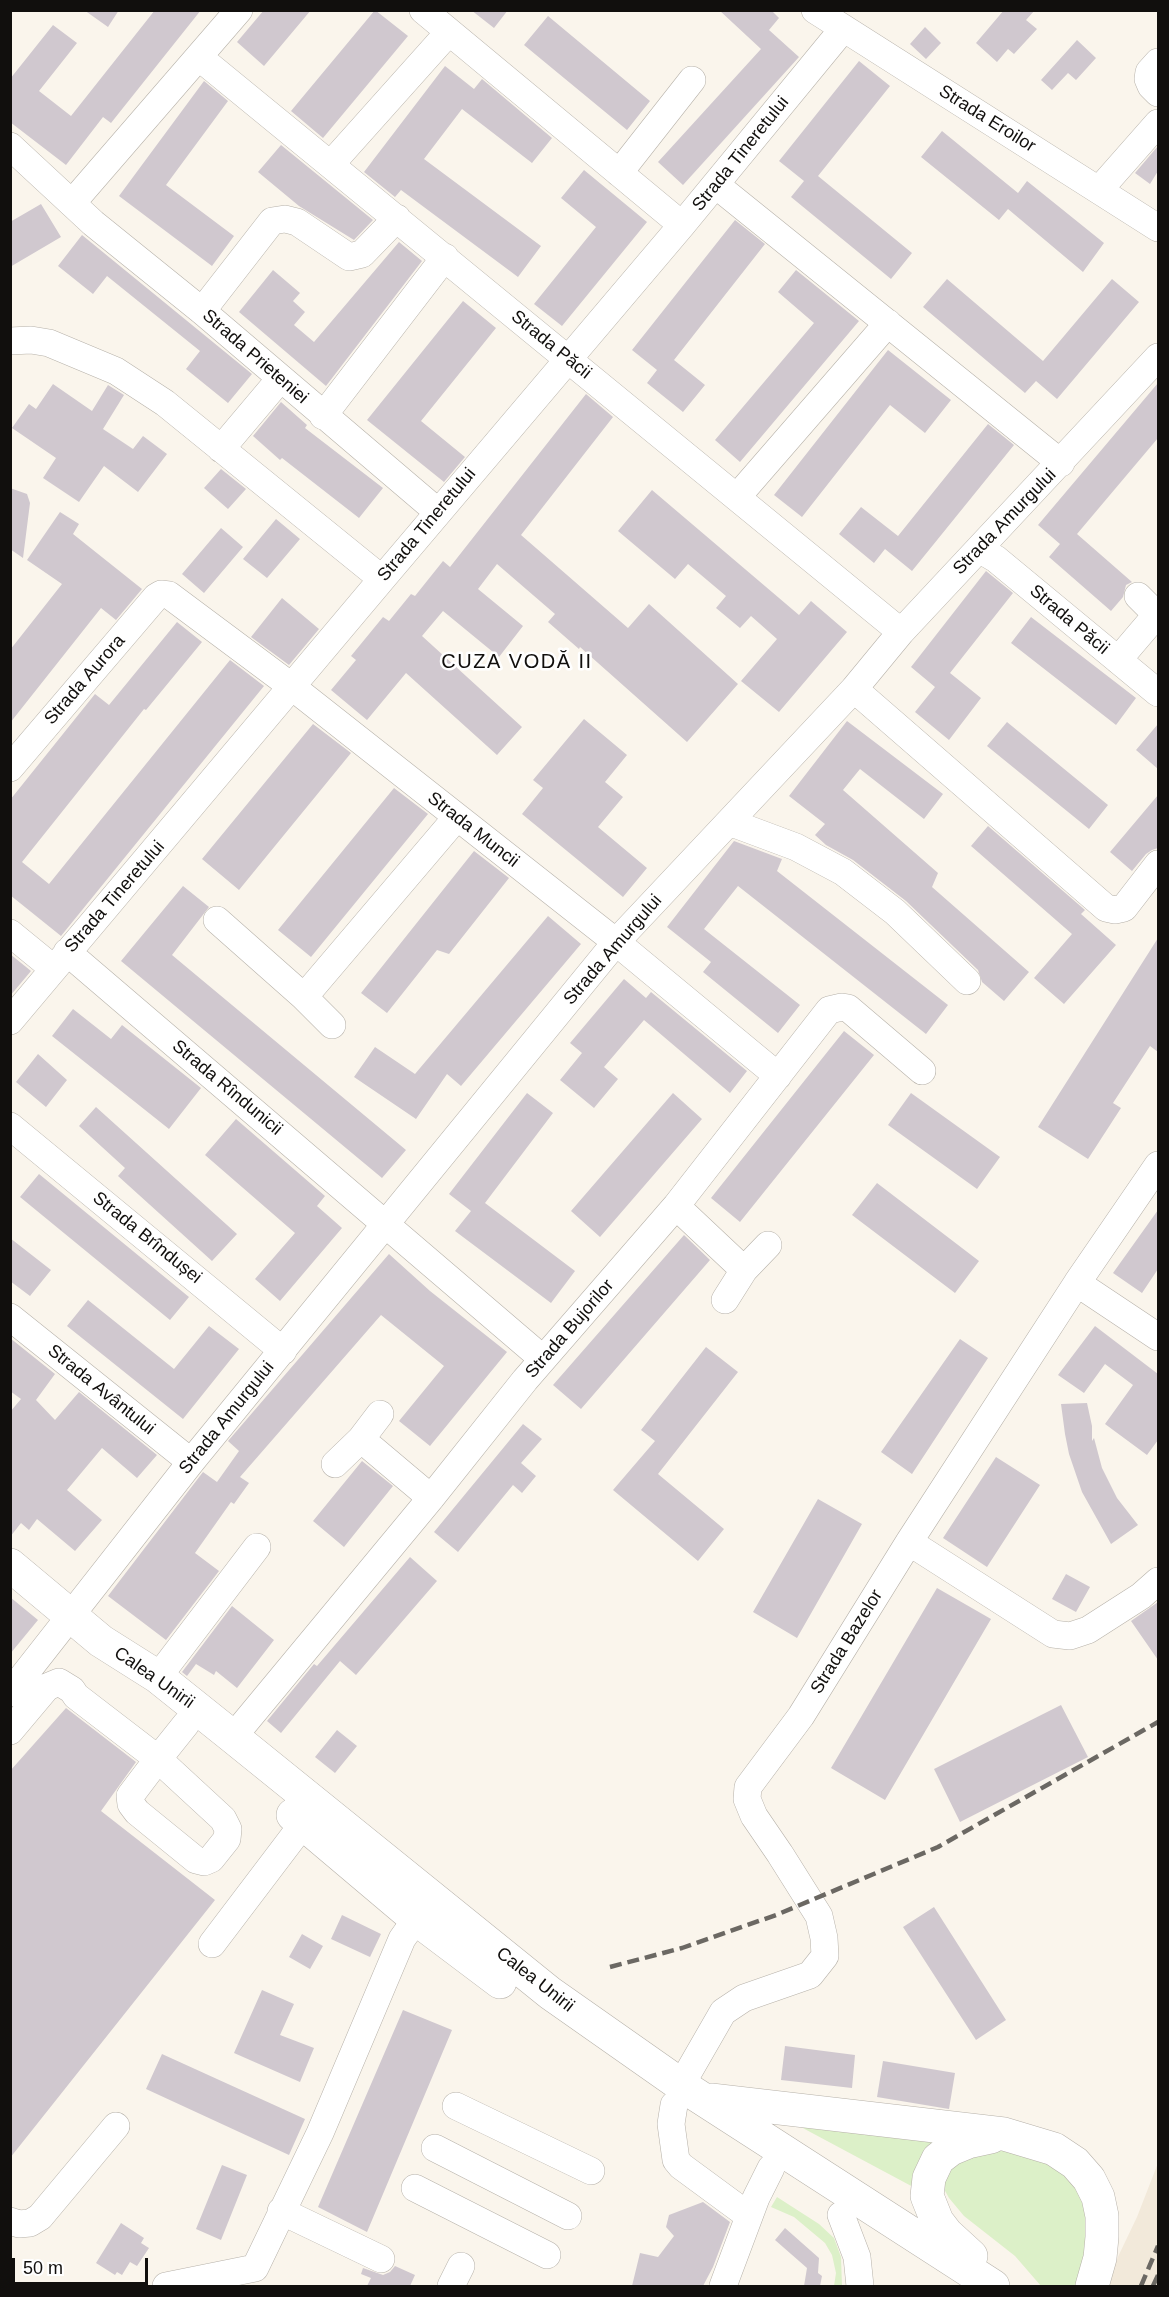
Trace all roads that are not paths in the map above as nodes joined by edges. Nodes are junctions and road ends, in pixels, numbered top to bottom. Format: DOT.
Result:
graph roads {
  1 [pos="239,10"];
  2 [pos="423,10"];
  3 [pos="815,10"];
  4 [pos="843,29"];
  5 [pos="449,32"];
  6 [pos="200,58"];
  7 [pos="1158,62"];
  8 [pos="692,80"];
  9 [pos="1158,93"];
  10 [pos="1158,123"];
  11 [pos="10,146"];
  12 [pos="331,164"];
  13 [pos="619,173"];
  14 [pos="716,185"];
  15 [pos="1099,190"];
  16 [pos="72,203"];
  17 [pos="397,218"];
  18 [pos="682,225"];
  19 [pos="1158,228"];
  20 [pos="445,257"];
  21 [pos="201,311"];
  22 [pos="888,323"];
  23 [pos="10,341"];
  24 [pos="1158,357"];
  25 [pos="569,360"];
  26 [pos="280,379"];
  27 [pos="323,416"];
  28 [pos="221,449"];
  29 [pos="1061,463"];
  30 [pos="737,497"];
  31 [pos="438,513"];
  32 [pos="979,549"];
  33 [pos="381,579"];
  34 [pos="161,594"];
  35 [pos="1138,596"];
  36 [pos="1158,614"];
  37 [pos="901,632"];
  38 [pos="1118,660"];
  39 [pos="291,686"];
  40 [pos="854,689"];
  41 [pos="1158,693"];
  42 [pos="10,768"];
  43 [pos="457,817"];
  44 [pos="729,822"];
  45 [pos="1158,864"];
  46 [pos="217,920"];
  47 [pos="10,933"];
  48 [pos="616,942"];
  49 [pos="61,961"];
  50 [pos="967,981"];
  51 [pos="304,997"];
  52 [pos="10,1021"];
  53 [pos="332,1025"];
  54 [pos="922,1071"];
  55 [pos="778,1076"];
  56 [pos="10,1126"];
  57 [pos="1158,1166"];
  58 [pos="676,1206"];
  59 [pos="386,1223"];
  60 [pos="768,1245"];
  61 [pos="744,1269"];
  62 [pos="1077,1282"];
  63 [pos="725,1300"];
  64 [pos="10,1317"];
  65 [pos="1158,1337"];
  66 [pos="283,1351"];
  67 [pos="543,1359"];
  68 [pos="380,1414"];
  69 [pos="361,1439"];
  70 [pos="191,1462"];
  71 [pos="335,1464"];
  72 [pos="431,1498"];
  73 [pos="909,1542"];
  74 [pos="257,1547"];
  75 [pos="10,1565"];
  76 [pos="1158,1581"];
  77 [pos="70,1615"];
  78 [pos="101,1641"];
  79 [pos="158,1677"];
  80 [pos="10,1692"];
  81 [pos="186,1724"];
  82 [pos="10,1731"];
  83 [pos="233,1737"];
  84 [pos="303,1824"];
  85 [pos="423,1908"];
  86 [pos="212,1944"];
  87 [pos="686,2096"];
  88 [pos="456,2106"];
  89 [pos="116,2126"];
  90 [pos="1004,2134"];
  91 [pos="435,2148"];
  92 [pos="771,2168"];
  93 [pos="591,2171"];
  94 [pos="415,2188"];
  95 [pos="281,2211"];
  96 [pos="841,2215"];
  97 [pos="568,2216"];
  98 [pos="749,2216"];
  99 [pos="10,2221"];
  100 [pos="547,2255"];
  101 [pos="381,2259"];
  102 [pos="251,2277"];
  103 [pos="978,2285"];
  104 [pos="166,2286"];
  105 [pos="723,2286"];
  106 [pos="860,2286"];
  107 [pos="1092,2286"];
  1 -- 6 [label="street"];
  2 -- 5 [label="street"];
  3 -- 4 [label="street, Strada Eroilor"];
  4 -- 14 [label="street, Strada Tineretului"];
  4 -- 15 [label="street, Strada Eroilor"];
  5 -- 12 [label="street"];
  5 -- 13 [label="street"];
  6 -- 12 [label="street, Strada Păcii"];
  6 -- 16 [label="street"];
  7 -- 9 [label="street"];
  8 -- 13 [label="street"];
  10 -- 15 [label="street"];
  11 -- 16 [label="street, Strada Prieteniei"];
  12 -- 17 [label="street, Strada Păcii"];
  13 -- 18 [label="street"];
  14 -- 18 [label="street, Strada Tineretului"];
  14 -- 22 [label="street"];
  15 -- 19 [label="street, Strada Eroilor"];
  16 -- 21 [label="street, Strada Prieteniei"];
  17 -- 20 [label="street, Strada Păcii"];
  17 -- 21 [label="street"];
  18 -- 25 [label="street, Strada Tineretului"];
  20 -- 25 [label="street, Strada Păcii"];
  20 -- 27 [label="street"];
  21 -- 26 [label="street, Strada Prieteniei"];
  22 -- 29 [label="street"];
  22 -- 30 [label="street"];
  23 -- 28 [label="street"];
  24 -- 29 [label="street, Strada Amurgului"];
  25 -- 30 [label="street, Strada Păcii"];
  25 -- 31 [label="street, Strada Tineretului"];
  26 -- 27 [label="street, Strada Prieteniei"];
  26 -- 28 [label="street"];
  27 -- 31 [label="street, Strada Prieteniei"];
  28 -- 33 [label="street"];
  29 -- 32 [label="street, Strada Amurgului"];
  30 -- 37 [label="street, Strada Păcii"];
  31 -- 33 [label="street, Strada Tineretului"];
  32 -- 37 [label="street, Strada Amurgului"];
  32 -- 38 [label="street, Strada Păcii"];
  33 -- 39 [label="street, Strada Tineretului"];
  34 -- 39 [label="street, Strada Muncii"];
  34 -- 42 [label="street, Strada Aurora"];
  35 -- 36 [label="street"];
  36 -- 38 [label="street"];
  37 -- 40 [label="street, Strada Amurgului"];
  38 -- 41 [label="street, Strada Păcii"];
  39 -- 43 [label="street, Strada Muncii"];
  39 -- 49 [label="street, Strada Tineretului"];
  40 -- 44 [label="street, Strada Amurgului"];
  40 -- 45 [label="street"];
  43 -- 48 [label="street, Strada Muncii"];
  43 -- 51 [label="street"];
  44 -- 48 [label="street, Strada Amurgului"];
  44 -- 50 [label="street"];
  46 -- 51 [label="street"];
  47 -- 49 [label="street, Strada Rîndunicii"];
  48 -- 55 [label="street, Strada Muncii"];
  48 -- 59 [label="street, Strada Amurgului"];
  49 -- 52 [label="street, Strada Tineretului"];
  49 -- 59 [label="street, Strada Rîndunicii"];
  51 -- 53 [label="street"];
  54 -- 55 [label="street, Strada Bujorilor"];
  55 -- 58 [label="street, Strada Bujorilor"];
  56 -- 66 [label="street, Strada Brîndușei"];
  57 -- 62 [label="street, Strada Bazelor"];
  58 -- 61 [label="street"];
  58 -- 67 [label="street, Strada Bujorilor"];
  59 -- 66 [label="street, Strada Amurgului"];
  59 -- 67 [label="street"];
  60 -- 61 [label="street"];
  61 -- 63 [label="street"];
  62 -- 65 [label="street"];
  62 -- 73 [label="street, Strada Bazelor"];
  64 -- 70 [label="street, Strada Avântului"];
  66 -- 70 [label="street, Strada Amurgului"];
  67 -- 72 [label="street, Strada Bujorilor"];
  68 -- 69 [label="street"];
  69 -- 71 [label="street"];
  69 -- 72 [label="street"];
  70 -- 77 [label="street, Strada Amurgului"];
  72 -- 83 [label="street, Strada Bujorilor"];
  73 -- 76 [label="street"];
  73 -- 87 [label="street, Strada Bazelor"];
  74 -- 79 [label="street"];
  75 -- 77 [label="main road, Calea Unirii"];
  77 -- 78 [label="main road, Calea Unirii"];
  77 -- 80 [label="street, Strada Amurgului"];
  78 -- 79 [label="main road, Calea Unirii"];
  78 -- 81 [label="main road, Calea Unirii"];
  79 -- 83 [label="main road, Calea Unirii"];
  81 -- 82 [label="street"];
  81 -- 84 [label="main road, Calea Unirii"];
  83 -- 85 [label="main road, Calea Unirii"];
  84 -- 85 [label="main road, Calea Unirii"];
  84 -- 86 [label="street"];
  85 -- 87 [label="main road, Calea Unirii"];
  85 -- 95 [label="street"];
  87 -- 90 [label="main road"];
  87 -- 92 [label="main road, Calea Unirii"];
  87 -- 98 [label="street"];
  87 -- 103 [label="main road, Calea Unirii"];
  88 -- 93 [label="street"];
  89 -- 99 [label="street"];
  90 -- 103 [label="main road"];
  90 -- 107 [label="main road"];
  91 -- 97 [label="street"];
  92 -- 96 [label="main road, Calea Unirii"];
  92 -- 98 [label="street"];
  94 -- 100 [label="street"];
  95 -- 101 [label="street"];
  95 -- 102 [label="street"];
  96 -- 103 [label="main road, Calea Unirii"];
  96 -- 106 [label="street"];
  98 -- 105 [label="street"];
  102 -- 104 [label="street"];
}
